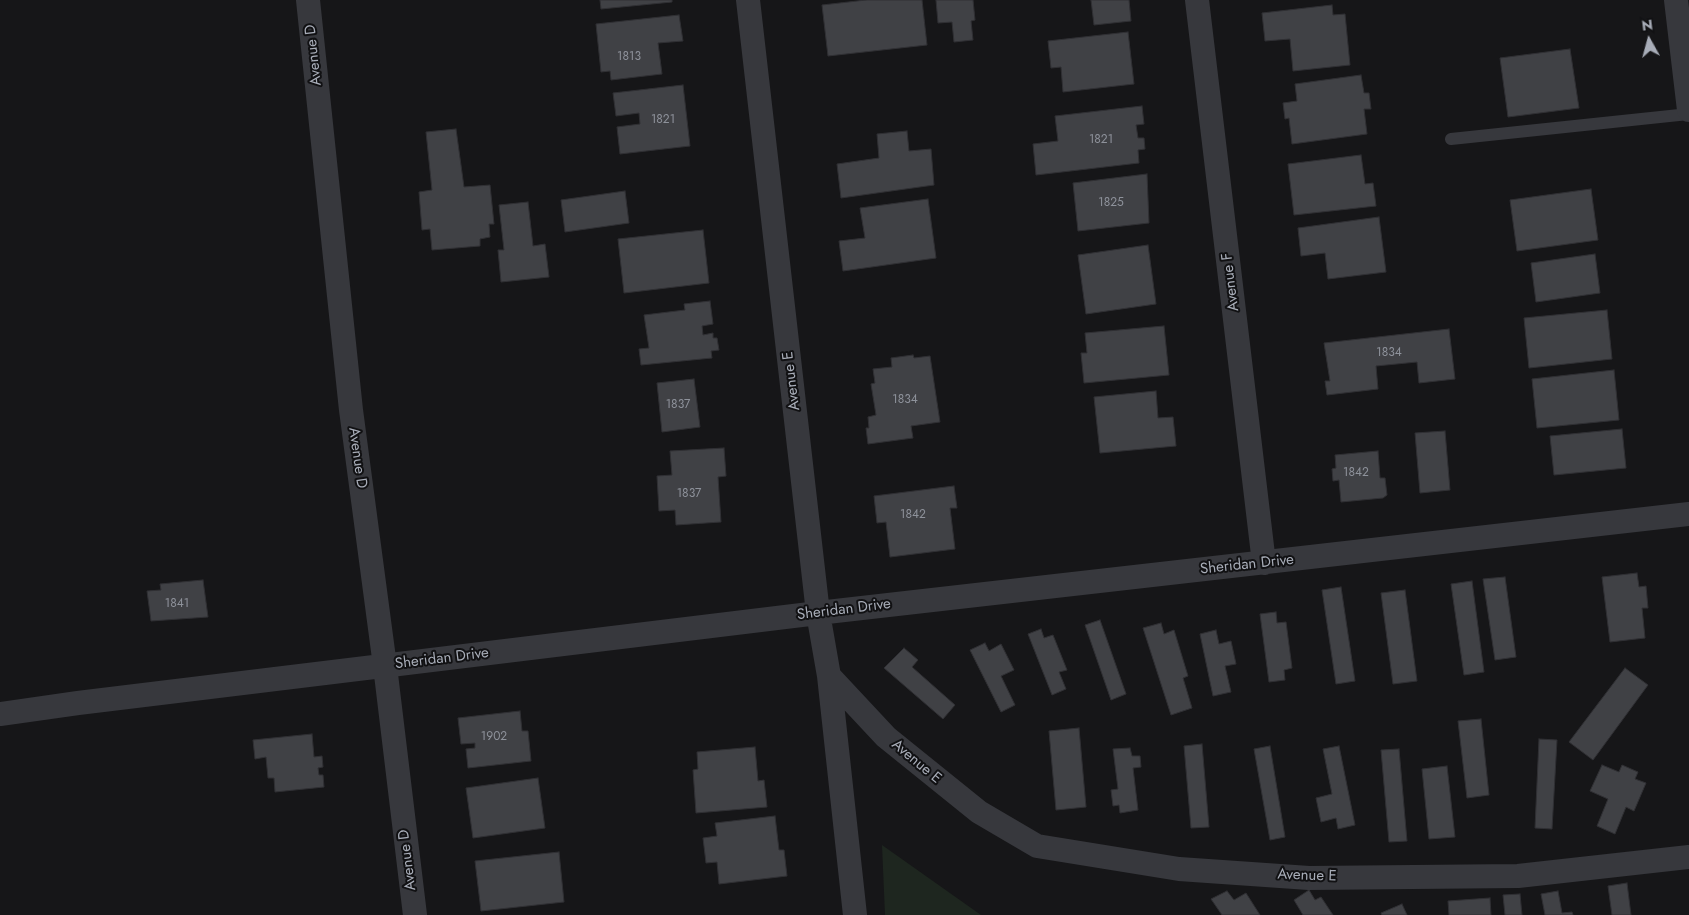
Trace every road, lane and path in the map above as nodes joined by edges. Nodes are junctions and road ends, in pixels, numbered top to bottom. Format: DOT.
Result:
graph roads {
  1 [pos="308,0"];
  2 [pos="748,0"];
  3 [pos="1197,0"];
  4 [pos="1676,0"];
  5 [pos="1689,110"];
  6 [pos="1689,114"];
  7 [pos="1451,139"];
  8 [pos="1689,514"];
  9 [pos="1264,563"];
  10 [pos="818,613"];
  11 [pos="385,666"];
  12 [pos="829,676"];
  13 [pos="0,714"];
  14 [pos="1689,857"];
  15 [pos="415,915"];
  16 [pos="855,915"];
  1 -- 11 [label="street, Avenue D"];
  2 -- 10 [label="street, Avenue E"];
  3 -- 9 [label="street, Avenue F"];
  4 -- 5 [label="street"];
  6 -- 7 [label="lane"];
  8 -- 9 [label="street, Sheridan Drive"];
  9 -- 10 [label="street, Sheridan Drive"];
  10 -- 11 [label="street, Sheridan Drive"];
  10 -- 12 [label="street, Avenue E"];
  11 -- 13 [label="street, Sheridan Drive"];
  11 -- 15 [label="street, Avenue D"];
  12 -- 14 [label="street, Avenue E"];
  12 -- 16 [label="street"];
}
